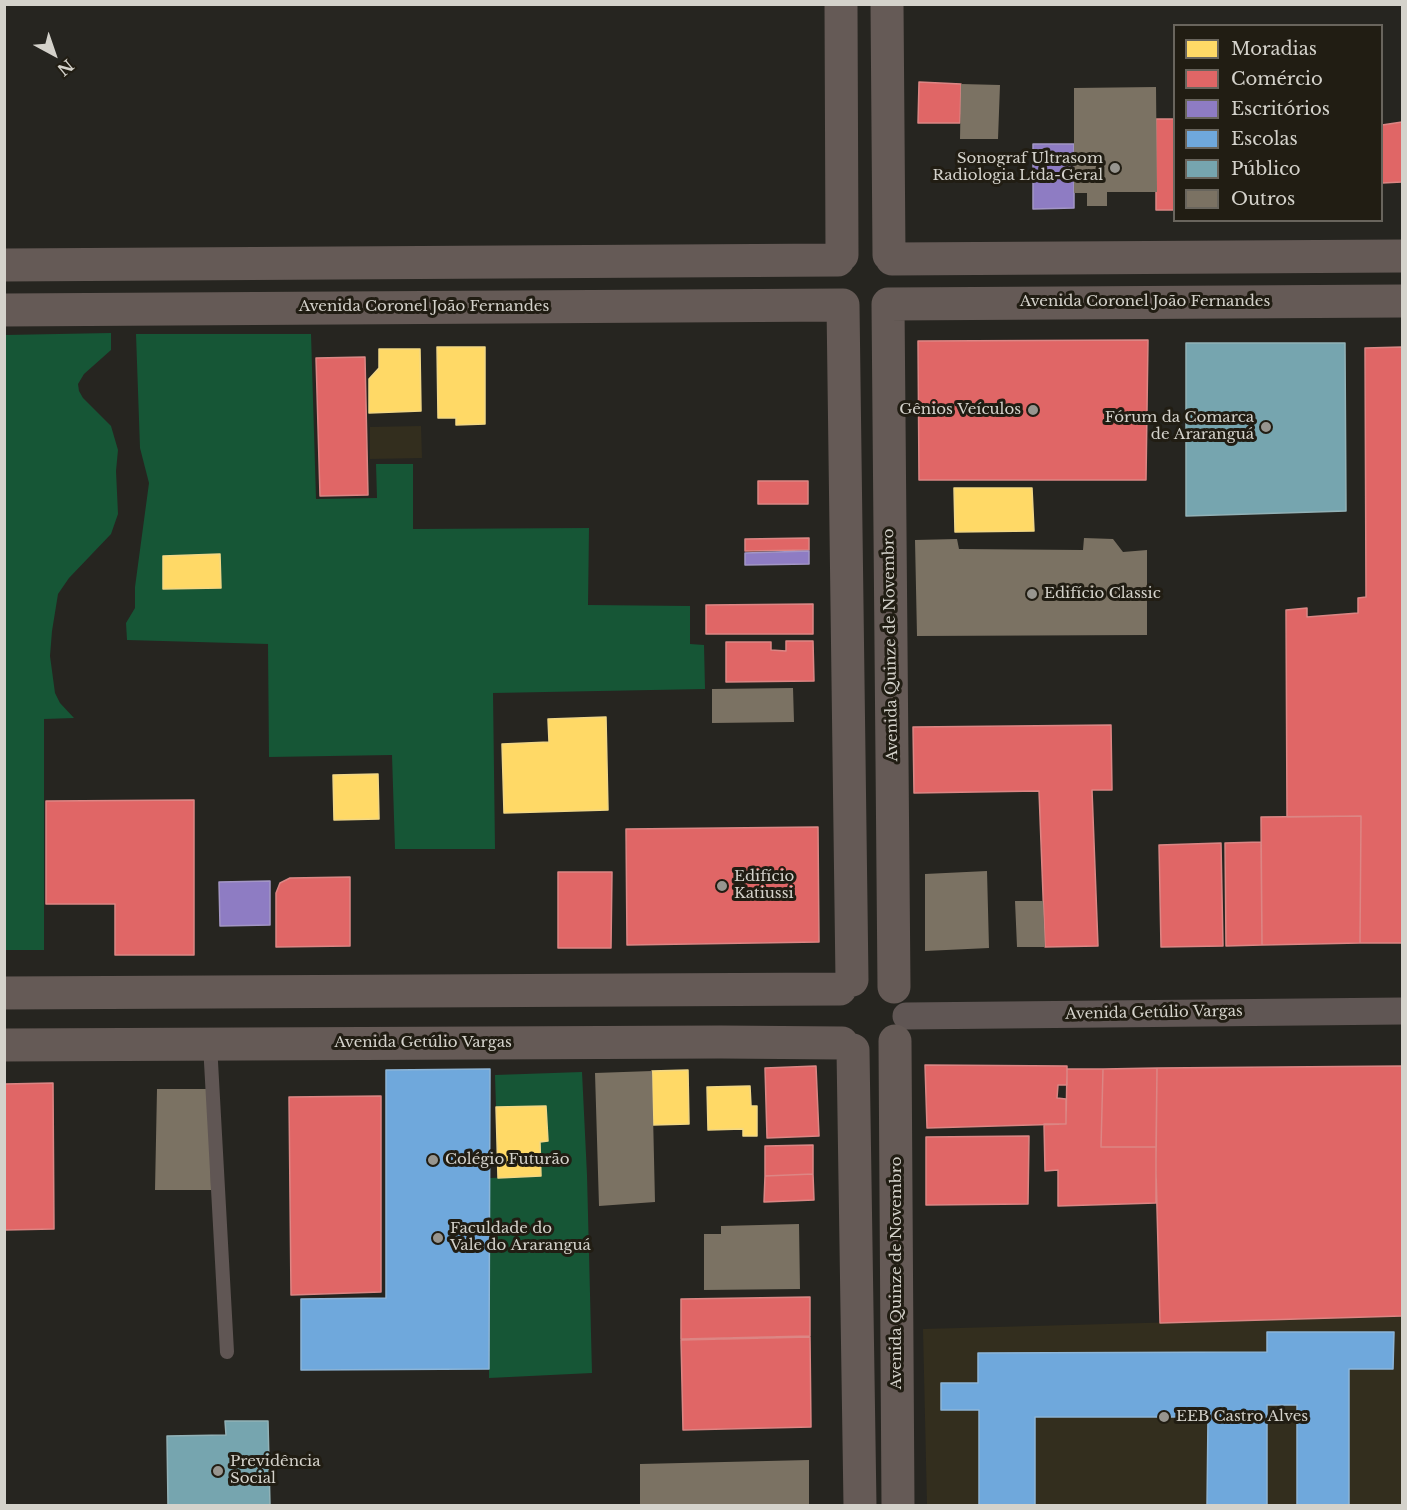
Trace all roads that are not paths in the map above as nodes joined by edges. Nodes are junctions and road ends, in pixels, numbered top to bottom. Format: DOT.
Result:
graph roads {
  1 [pos="841,4"];
  2 [pos="887,4"];
  3 [pos="1402,256"];
  4 [pos="890,257"];
  5 [pos="840,258"];
  6 [pos="4,266"];
  7 [pos="1402,301"];
  8 [pos="888,304"];
  9 [pos="843,305"];
  10 [pos="4,310"];
  11 [pos="846,984"];
  12 [pos="4,993"];
  13 [pos="1402,1011"];
  14 [pos="898,1015"];
  15 [pos="210,1044"];
  16 [pos="4,1045"];
  17 [pos="848,1046"];
  18 [pos="227,1352"];
  19 [pos="860,1506"];
  20 [pos="898,1506"];
  1 -- 5 [label="main road"];
  2 -- 4 [label="main road"];
  3 -- 4 [label="main road"];
  4 -- 5 [label="main road"];
  4 -- 8 [label="main road"];
  5 -- 6 [label="main road"];
  5 -- 9 [label="main road"];
  7 -- 8 [label="main road, Avenida Coronel João Fernandes"];
  8 -- 9 [label="main road"];
  8 -- 14 [label="main road, Avenida Quinze de Novembro"];
  9 -- 10 [label="main road, Avenida Coronel João Fernandes"];
  9 -- 11 [label="main road"];
  11 -- 12 [label="main road"];
  11 -- 14 [label="main road"];
  11 -- 17 [label="main road"];
  13 -- 14 [label="street, Avenida Getúlio Vargas"];
  14 -- 17 [label="main road"];
  14 -- 20 [label="main road, Avenida Quinze de Novembro"];
  15 -- 16 [label="main road, Avenida Getúlio Vargas"];
  15 -- 17 [label="main road, Avenida Getúlio Vargas"];
  15 -- 18 [label="lane"];
  17 -- 19 [label="main road"];
}
